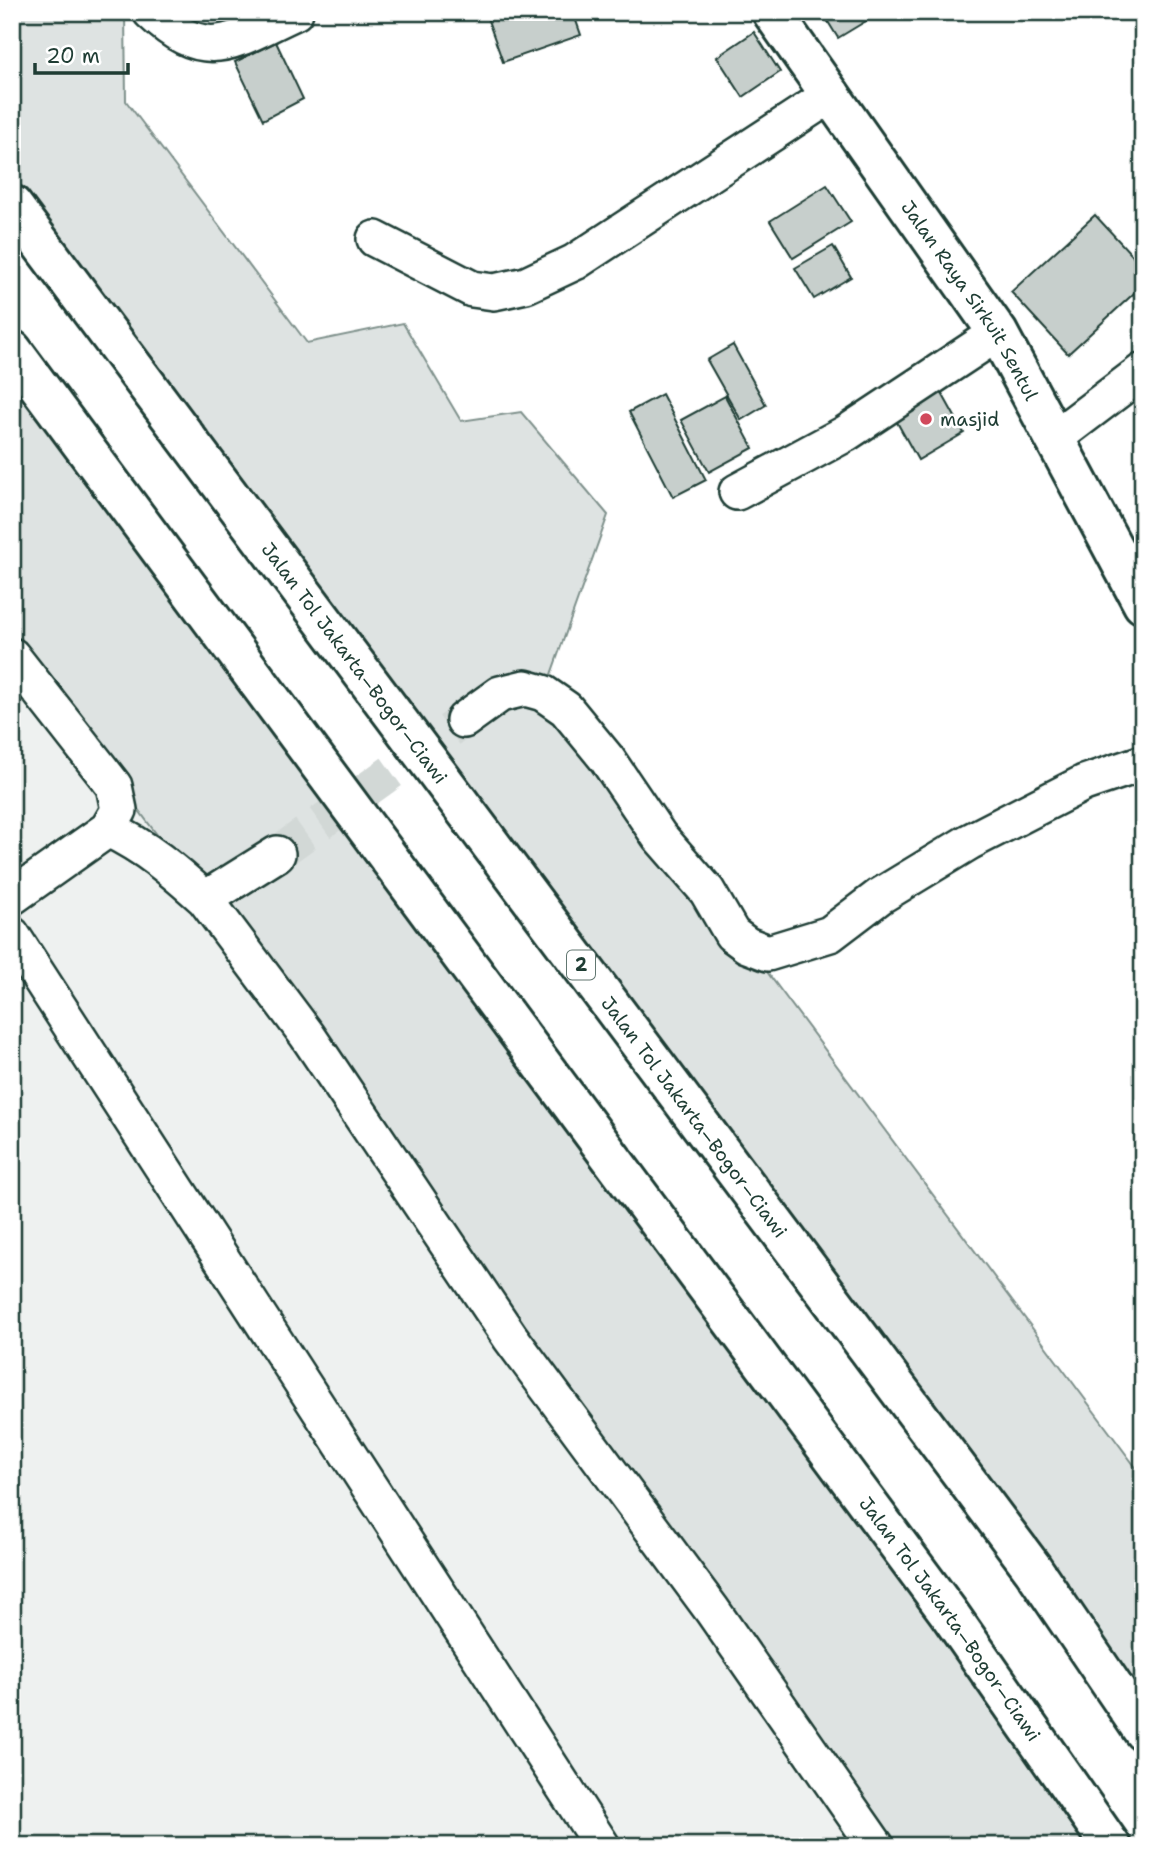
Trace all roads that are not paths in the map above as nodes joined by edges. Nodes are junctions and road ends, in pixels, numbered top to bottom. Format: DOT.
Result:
graph roads {
  1 [pos="151,12"];
  2 [pos="295,12"];
  3 [pos="772,12"];
  4 [pos="832,93"];
  5 [pos="12,205"];
  6 [pos="374,239"];
  7 [pos="998,333"];
  8 [pos="12,350"];
  9 [pos="1143,371"];
  10 [pos="1056,437"];
  11 [pos="737,492"];
  12 [pos="1143,604"];
  13 [pos="12,656"];
  14 [pos="464,720"];
  15 [pos="1143,763"];
  16 [pos="108,829"];
  17 [pos="277,854"];
  18 [pos="12,897"];
  19 [pos="205,899"];
  20 [pos="12,934"];
  21 [pos="1143,1731"];
  22 [pos="602,1846"];
  23 [pos="876,1846"];
  24 [pos="1111,1846"];
  1 -- 2 [label="street"];
  3 -- 4 [label="main road, Jalan Raya Sirkuit Sentul"];
  4 -- 6 [label="street"];
  4 -- 7 [label="main road, Jalan Raya Sirkuit Sentul"];
  5 -- 21 [label="main road, Jalan Tol Jakarta–Bogor–Ciawi / 2"];
  7 -- 10 [label="main road, Jalan Raya Sirkuit Sentul"];
  7 -- 11 [label="street"];
  8 -- 24 [label="main road, Jalan Tol Jakarta–Bogor–Ciawi"];
  9 -- 10 [label="street"];
  10 -- 12 [label="main road, Jalan Raya Sirkuit Sentul"];
  13 -- 16 [label="street"];
  14 -- 15 [label="street"];
  16 -- 18 [label="street"];
  16 -- 19 [label="street"];
  17 -- 19 [label="street"];
  19 -- 23 [label="street"];
  20 -- 22 [label="street"];
}
